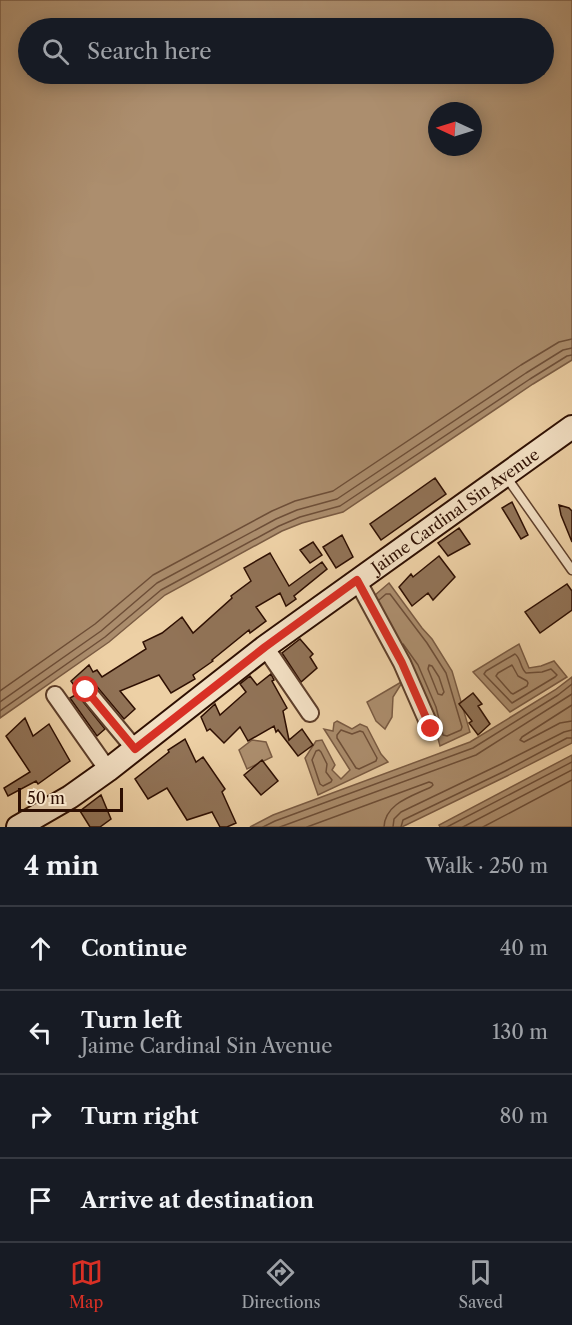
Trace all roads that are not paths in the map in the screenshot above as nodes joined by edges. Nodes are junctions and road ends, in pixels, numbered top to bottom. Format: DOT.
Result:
graph roads {
  1 [pos="572,427"];
  2 [pos="504,475"];
  3 [pos="572,570"];
  4 [pos="357,580"];
  5 [pos="265,647"];
  6 [pos="86,690"];
  7 [pos="55,695"];
  8 [pos="310,713"];
  9 [pos="431,729"];
  10 [pos="135,749"];
  11 [pos="108,770"];
  12 [pos="18,827"];
  1 -- 2 [label="main road, Jaime Cardinal Sin Avenue"];
  2 -- 3 [label="lane"];
  2 -- 4 [label="main road, Jaime Cardinal Sin Avenue"];
  4 -- 5 [label="main road, Jaime Cardinal Sin Avenue"];
  4 -- 9 [label="street"];
  5 -- 8 [label="street"];
  5 -- 10 [label="main road, Jaime Cardinal Sin Avenue"];
  6 -- 10 [label="street"];
  7 -- 11 [label="street"];
  10 -- 11 [label="main road, Jaime Cardinal Sin Avenue"];
  11 -- 12 [label="main road, Jaime Cardinal Sin Avenue"];
}
